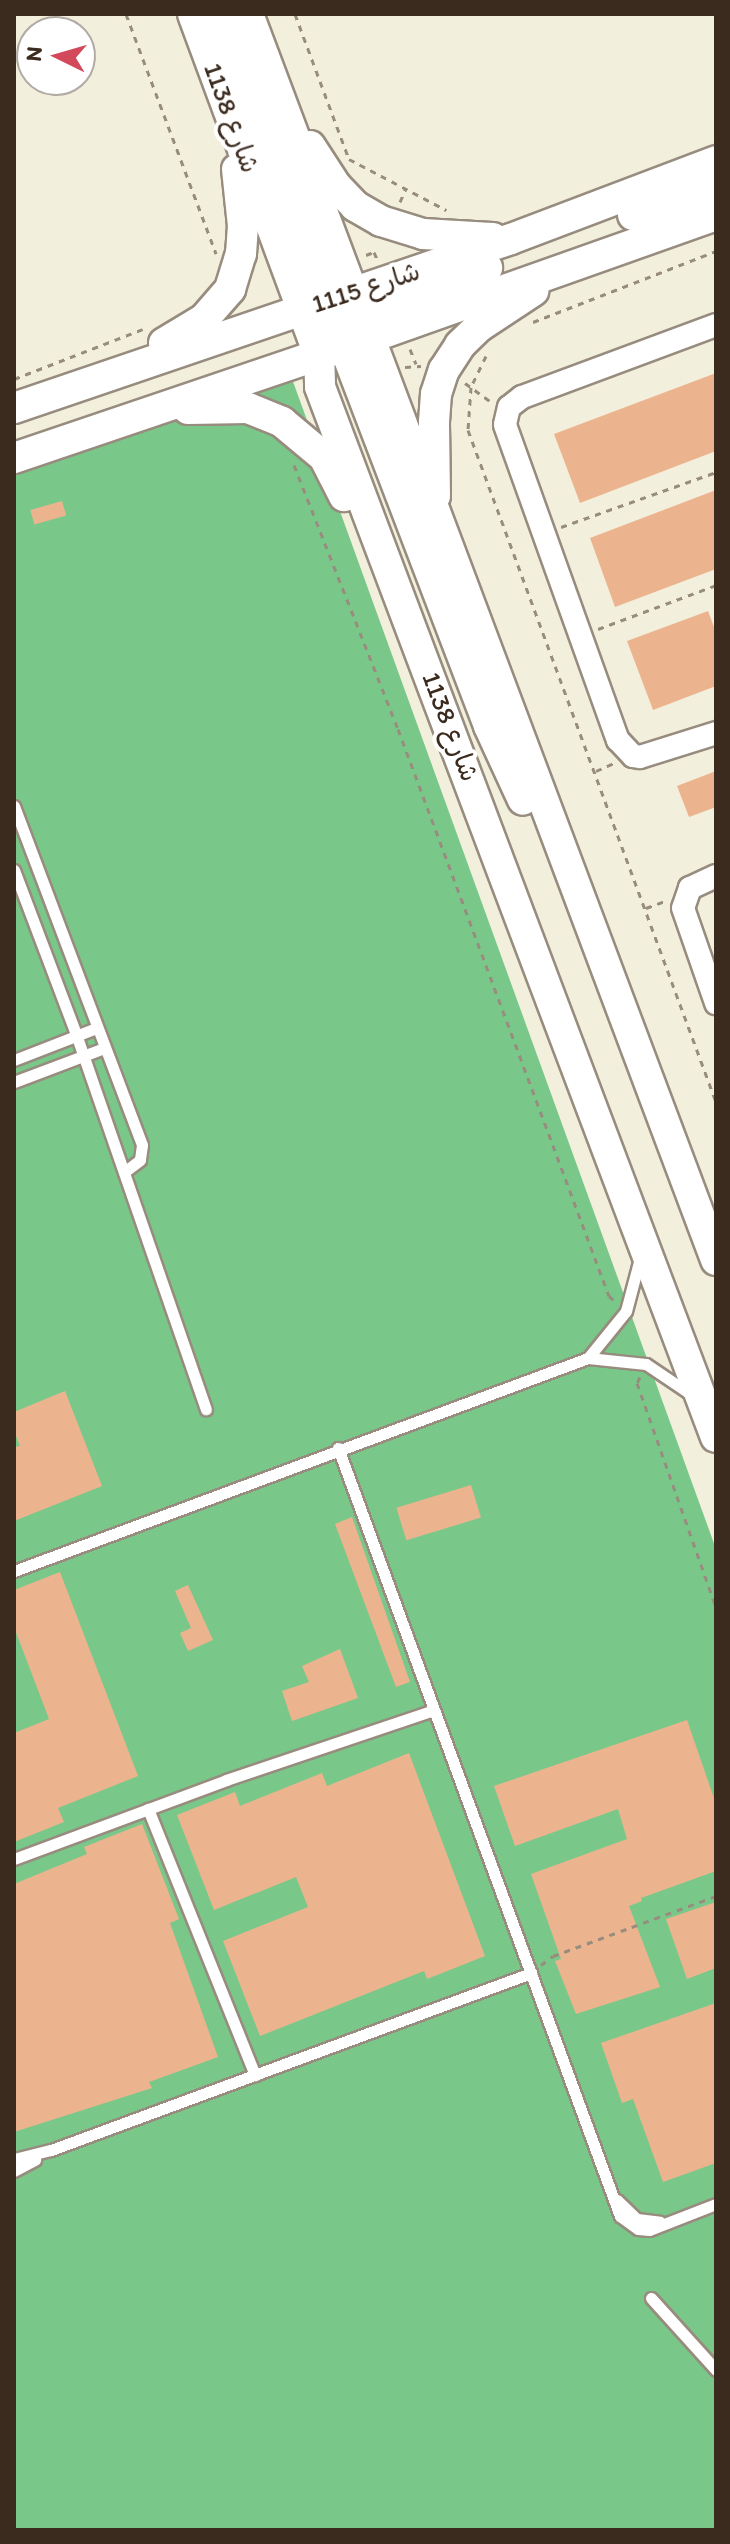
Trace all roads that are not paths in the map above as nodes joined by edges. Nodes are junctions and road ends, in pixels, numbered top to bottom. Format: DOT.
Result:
graph roads {
  1 [pos="193,14"];
  2 [pos="219,14"];
  3 [pos="248,14"];
  4 [pos="277,90"];
  5 [pos="230,116"];
  6 [pos="716,161"];
  7 [pos="716,184"];
  8 [pos="716,215"];
  9 [pos="511,239"];
  10 [pos="564,269"];
  11 [pos="336,323"];
  12 [pos="716,325"];
  13 [pos="116,371"];
  14 [pos="14,408"];
  15 [pos="138,415"];
  16 [pos="14,441"];
  17 [pos="14,458"];
  18 [pos="435,510"];
  19 [pos="716,733"];
  20 [pos="14,806"];
  21 [pos="486,822"];
  22 [pos="14,870"];
  23 [pos="716,876"];
  24 [pos="583,910"];
  25 [pos="716,1003"];
  26 [pos="96,1028"];
  27 [pos="77,1037"];
  28 [pos="104,1048"];
  29 [pos="84,1056"];
  30 [pos="14,1060"];
  31 [pos="14,1082"];
  32 [pos="124,1172"];
  33 [pos="643,1248"];
  34 [pos="716,1260"];
  35 [pos="588,1358"];
  36 [pos="703,1402"];
  37 [pos="206,1409"];
  38 [pos="716,1437"];
  39 [pos="338,1448"];
  40 [pos="14,1571"];
  41 [pos="434,1710"];
  42 [pos="148,1809"];
  43 [pos="14,1859"];
  44 [pos="531,1973"];
  45 [pos="255,2075"];
  46 [pos="51,2150"];
  47 [pos="14,2159"];
  48 [pos="14,2171"];
  49 [pos="716,2204"];
  50 [pos="651,2298"];
  51 [pos="716,2370"];
  1 -- 5 [label="street, شارع 1138"];
  2 -- 11 [label="street"];
  3 -- 4 [label="street, شارع 1138"];
  4 -- 9 [label="street"];
  4 -- 11 [label="street, شارع 1138"];
  5 -- 11 [label="street, شارع 1138"];
  5 -- 13 [label="street"];
  6 -- 9 [label="street, شارع 1115"];
  7 -- 11 [label="street"];
  8 -- 10 [label="street, شارع 1115"];
  9 -- 11 [label="street, شارع 1115"];
  10 -- 11 [label="street, شارع 1115"];
  10 -- 18 [label="street"];
  11 -- 13 [label="street, شارع 1115"];
  11 -- 15 [label="street, شارع 1115"];
  11 -- 16 [label="street"];
  11 -- 18 [label="street, شارع 1138"];
  11 -- 21 [label="street, شارع 1138"];
  11 -- 24 [label="street"];
  12 -- 19 [label="street"];
  13 -- 14 [label="street, شارع 1115"];
  15 -- 17 [label="street, شارع 1115"];
  15 -- 21 [label="street"];
  18 -- 24 [label="street, شارع 1138"];
  20 -- 26 [label="lane"];
  21 -- 33 [label="street, شارع 1138"];
  22 -- 27 [label="lane"];
  23 -- 25 [label="street"];
  24 -- 34 [label="street, شارع 1138"];
  26 -- 27 [label="lane"];
  26 -- 28 [label="lane"];
  27 -- 29 [label="lane"];
  27 -- 30 [label="lane"];
  28 -- 29 [label="lane"];
  28 -- 32 [label="lane"];
  29 -- 31 [label="lane"];
  29 -- 32 [label="lane"];
  32 -- 37 [label="lane"];
  33 -- 35 [label="lane"];
  33 -- 36 [label="street, شارع 1138"];
  35 -- 36 [label="lane"];
  35 -- 39 [label="lane"];
  36 -- 38 [label="street, شارع 1138"];
  39 -- 40 [label="lane"];
  39 -- 41 [label="lane"];
  41 -- 42 [label="lane"];
  41 -- 44 [label="lane"];
  42 -- 43 [label="lane"];
  42 -- 45 [label="lane"];
  44 -- 45 [label="lane"];
  44 -- 49 [label="lane"];
  45 -- 46 [label="lane"];
  46 -- 47 [label="lane"];
  46 -- 48 [label="lane"];
  50 -- 51 [label="lane"];
}
